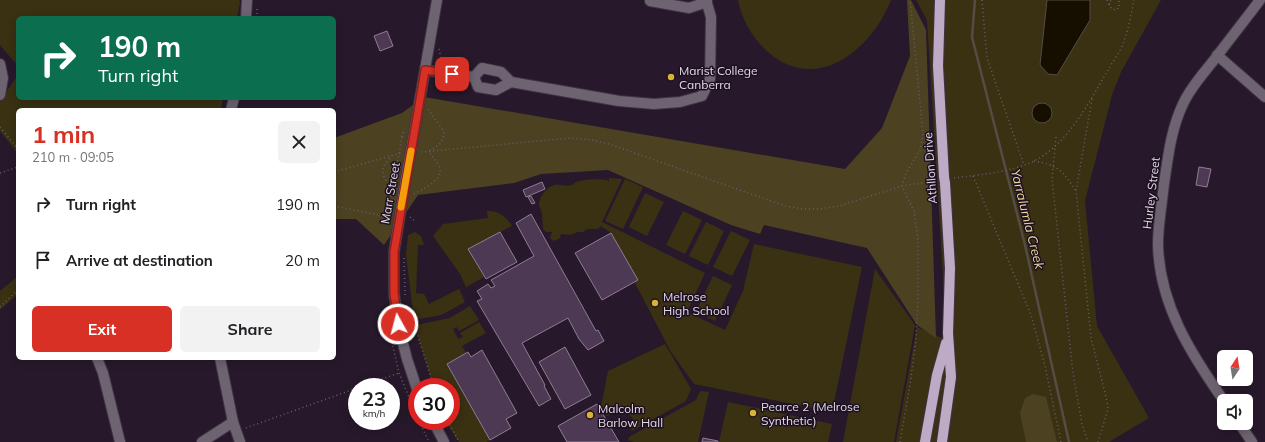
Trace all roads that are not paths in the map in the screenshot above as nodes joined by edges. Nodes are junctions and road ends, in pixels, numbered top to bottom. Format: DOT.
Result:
graph roads {
  1 [pos="246,0"];
  2 [pos="437,0"];
  3 [pos="940,0"];
  4 [pos="1260,0"];
  5 [pos="650,1"];
  6 [pos="706,1"];
  7 [pos="246,16"];
  8 [pos="1217,55"];
  9 [pos="0,64"];
  10 [pos="425,70"];
  11 [pos="474,77"];
  12 [pos="510,82"];
  13 [pos="0,95"];
  14 [pos="1265,97"];
  15 [pos="948,334"];
  16 [pos="98,360"];
  17 [pos="220,360"];
  18 [pos="413,378"];
  19 [pos="1219,394"];
  20 [pos="234,426"];
  21 [pos="438,430"];
  22 [pos="1244,430"];
  23 [pos="120,442"];
  24 [pos="202,442"];
  25 [pos="240,442"];
  26 [pos="444,442"];
  27 [pos="924,442"];
  28 [pos="942,442"];
  29 [pos="1252,442"];
  1 -- 7 [label="street"];
  2 -- 10 [label="street, Marr Street"];
  3 -- 15 [label="main road, Athllon Drive"];
  4 -- 8 [label="street, Hurley Street"];
  5 -- 6 [label="street"];
  6 -- 12 [label="street"];
  8 -- 14 [label="street"];
  8 -- 19 [label="street, Hurley Street"];
  9 -- 13 [label="street"];
  10 -- 11 [label="street"];
  10 -- 18 [label="street, Marr Street, bridge"];
  11 -- 12 [label="street"];
  11 -- 12 [label="street"];
  15 -- 27 [label="main road, Athllon Drive"];
  15 -- 28 [label="main road, Athllon Drive"];
  16 -- 23 [label="street"];
  17 -- 20 [label="street"];
  20 -- 24 [label="street"];
  20 -- 25 [label="street"];
  21 -- 26 [label="street"];
  22 -- 29 [label="street"];
}
